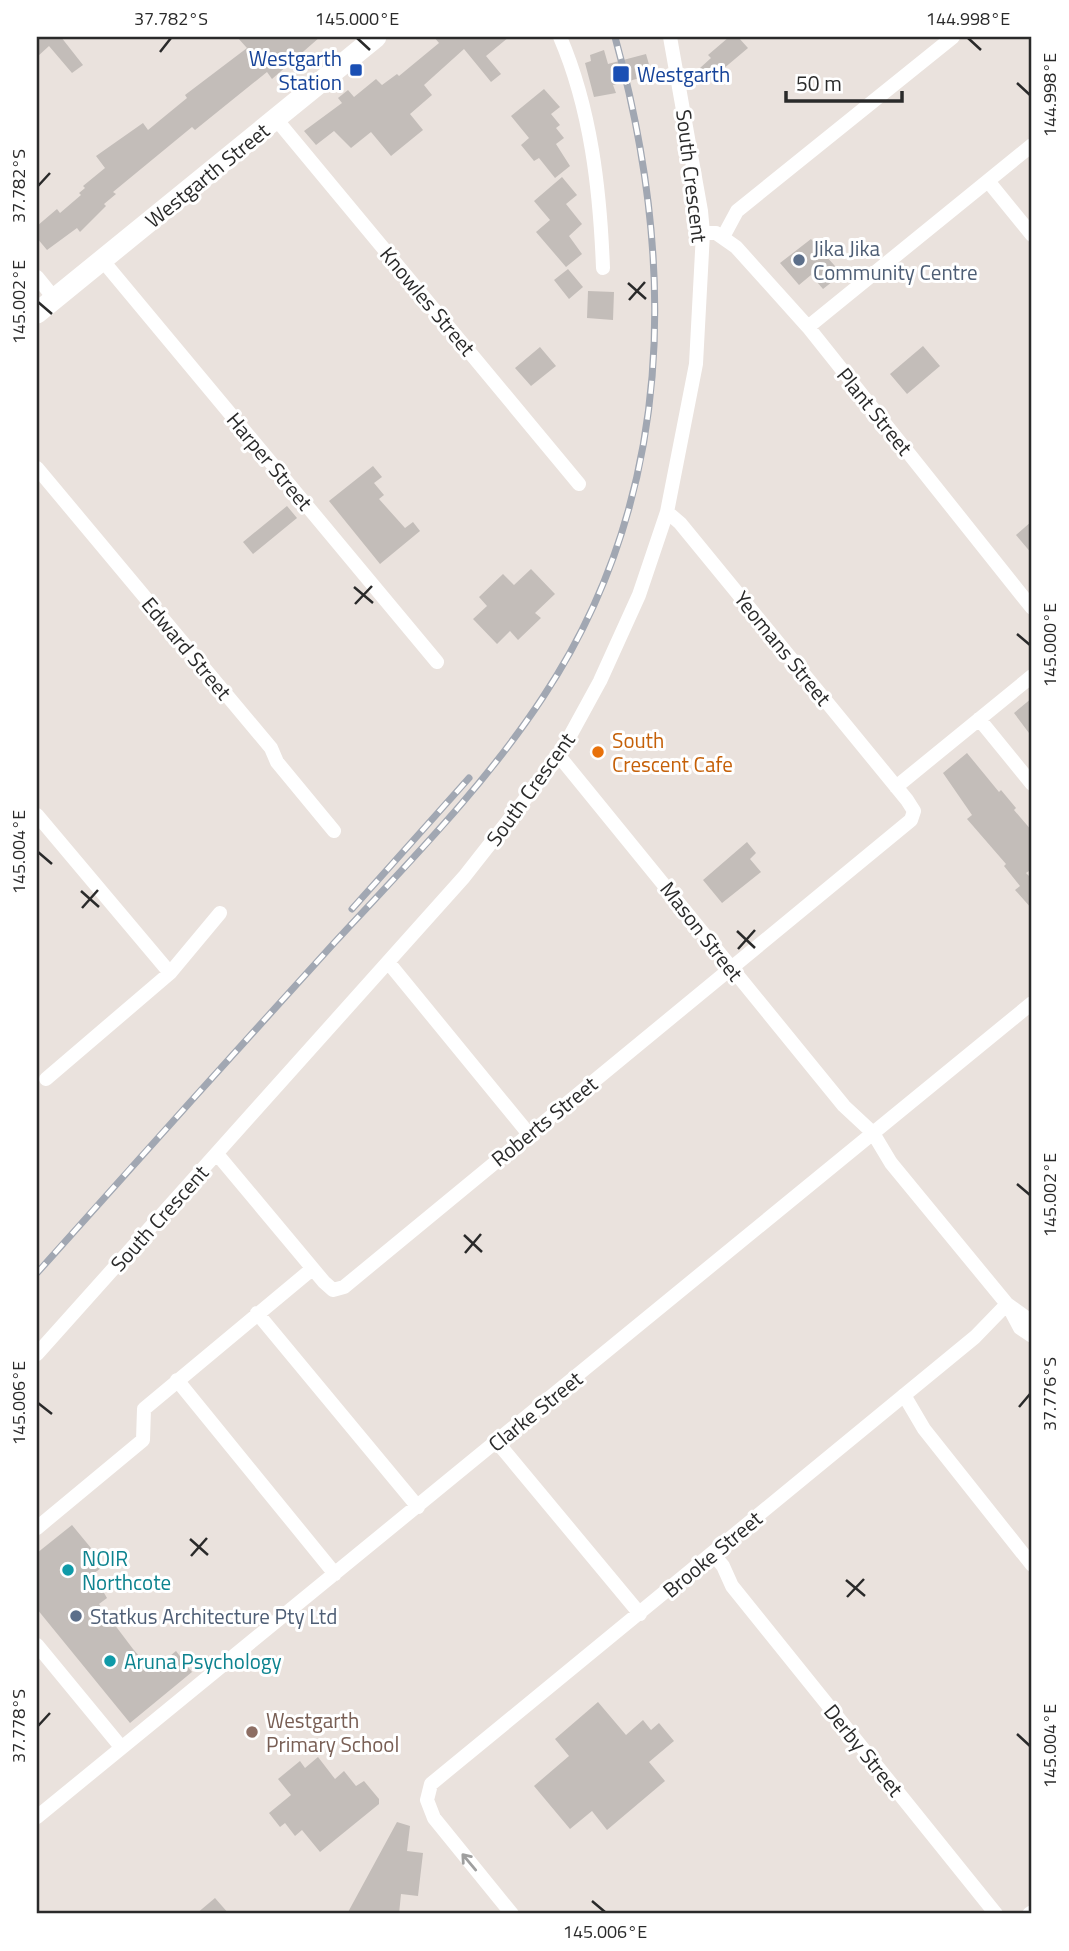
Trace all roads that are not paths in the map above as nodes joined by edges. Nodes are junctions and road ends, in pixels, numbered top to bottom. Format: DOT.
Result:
graph roads {
  1 [pos="376,37"];
  2 [pos="560,37"];
  3 [pos="670,37"];
  4 [pos="953,37"];
  5 [pos="276,119"];
  6 [pos="1032,145"];
  7 [pos="988,181"];
  8 [pos="703,233"];
  9 [pos="1032,235"];
  10 [pos="723,237"];
  11 [pos="103,261"];
  12 [pos="603,268"];
  13 [pos="37,277"];
  14 [pos="54,298"];
  15 [pos="37,313"];
  16 [pos="808,327"];
  17 [pos="37,468"];
  18 [pos="579,484"];
  19 [pos="667,512"];
  20 [pos="1032,608"];
  21 [pos="437,662"];
  22 [pos="1032,676"];
  23 [pos="978,719"];
  24 [pos="559,756"];
  25 [pos="1032,784"];
  26 [pos="897,787"];
  27 [pos="37,815"];
  28 [pos="334,831"];
  29 [pos="220,913"];
  30 [pos="388,962"];
  31 [pos="731,967"];
  32 [pos="170,973"];
  33 [pos="1032,1003"];
  34 [pos="46,1079"];
  35 [pos="528,1133"];
  36 [pos="869,1137"];
  37 [pos="217,1154"];
  38 [pos="312,1269"];
  39 [pos="1011,1309"];
  40 [pos="257,1313"];
  41 [pos="1031,1329"];
  42 [pos="37,1354"];
  43 [pos="177,1380"];
  44 [pos="899,1399"];
  45 [pos="498,1442"];
  46 [pos="418,1507"];
  47 [pos="37,1528"];
  48 [pos="708,1557"];
  49 [pos="1032,1565"];
  50 [pos="335,1574"];
  51 [pos="640,1614"];
  52 [pos="37,1645"];
  53 [pos="121,1748"];
  54 [pos="37,1817"];
  55 [pos="513,1914"];
  56 [pos="996,1914"];
  1 -- 5 [label="main road, Westgarth Street"];
  2 -- 12 [label="street"];
  3 -- 8 [label="street, South Crescent"];
  4 -- 10 [label="street"];
  5 -- 11 [label="main road, Westgarth Street"];
  5 -- 18 [label="street, Knowles Street"];
  6 -- 7 [label="street"];
  7 -- 9 [label="street"];
  7 -- 16 [label="street"];
  8 -- 10 [label="street"];
  8 -- 19 [label="street, South Crescent"];
  10 -- 16 [label="street, Plant Street"];
  11 -- 14 [label="main road, Westgarth Street"];
  11 -- 21 [label="street, Harper Street"];
  13 -- 14 [label="street"];
  14 -- 15 [label="main road, Westgarth Street"];
  16 -- 20 [label="street, Plant Street"];
  17 -- 28 [label="street, Edward Street"];
  19 -- 24 [label="street, South Crescent"];
  19 -- 26 [label="street, Yeomans Street"];
  22 -- 23 [label="street"];
  23 -- 25 [label="street"];
  23 -- 26 [label="street"];
  24 -- 30 [label="street, South Crescent"];
  24 -- 31 [label="street, Mason Street"];
  26 -- 31 [label="street, Roberts Street"];
  27 -- 32 [label="street"];
  29 -- 32 [label="street"];
  30 -- 35 [label="street"];
  30 -- 37 [label="street, South Crescent"];
  31 -- 35 [label="street, Roberts Street"];
  31 -- 36 [label="street, Mason Street"];
  32 -- 34 [label="street"];
  33 -- 36 [label="street, Clarke Street"];
  35 -- 38 [label="street, Roberts Street"];
  36 -- 39 [label="street, Mason Street"];
  36 -- 45 [label="street, Clarke Street"];
  37 -- 38 [label="street"];
  37 -- 42 [label="street, South Crescent"];
  38 -- 40 [label="street"];
  39 -- 41 [label="street, Mason Street"];
  39 -- 44 [label="street, Brooke Street"];
  40 -- 43 [label="street"];
  40 -- 46 [label="street"];
  43 -- 47 [label="street"];
  43 -- 50 [label="street"];
  44 -- 48 [label="street, Brooke Street"];
  44 -- 49 [label="street"];
  45 -- 46 [label="street, Clarke Street"];
  45 -- 51 [label="street"];
  46 -- 50 [label="street, Clarke Street"];
  48 -- 51 [label="street, Brooke Street"];
  48 -- 56 [label="street, Derby Street"];
  50 -- 53 [label="street, Clarke Street"];
  55 -- 51 [label="street, Brooke Street, one-way"];
  52 -- 53 [label="street"];
  53 -- 54 [label="street, Clarke Street"];
}
